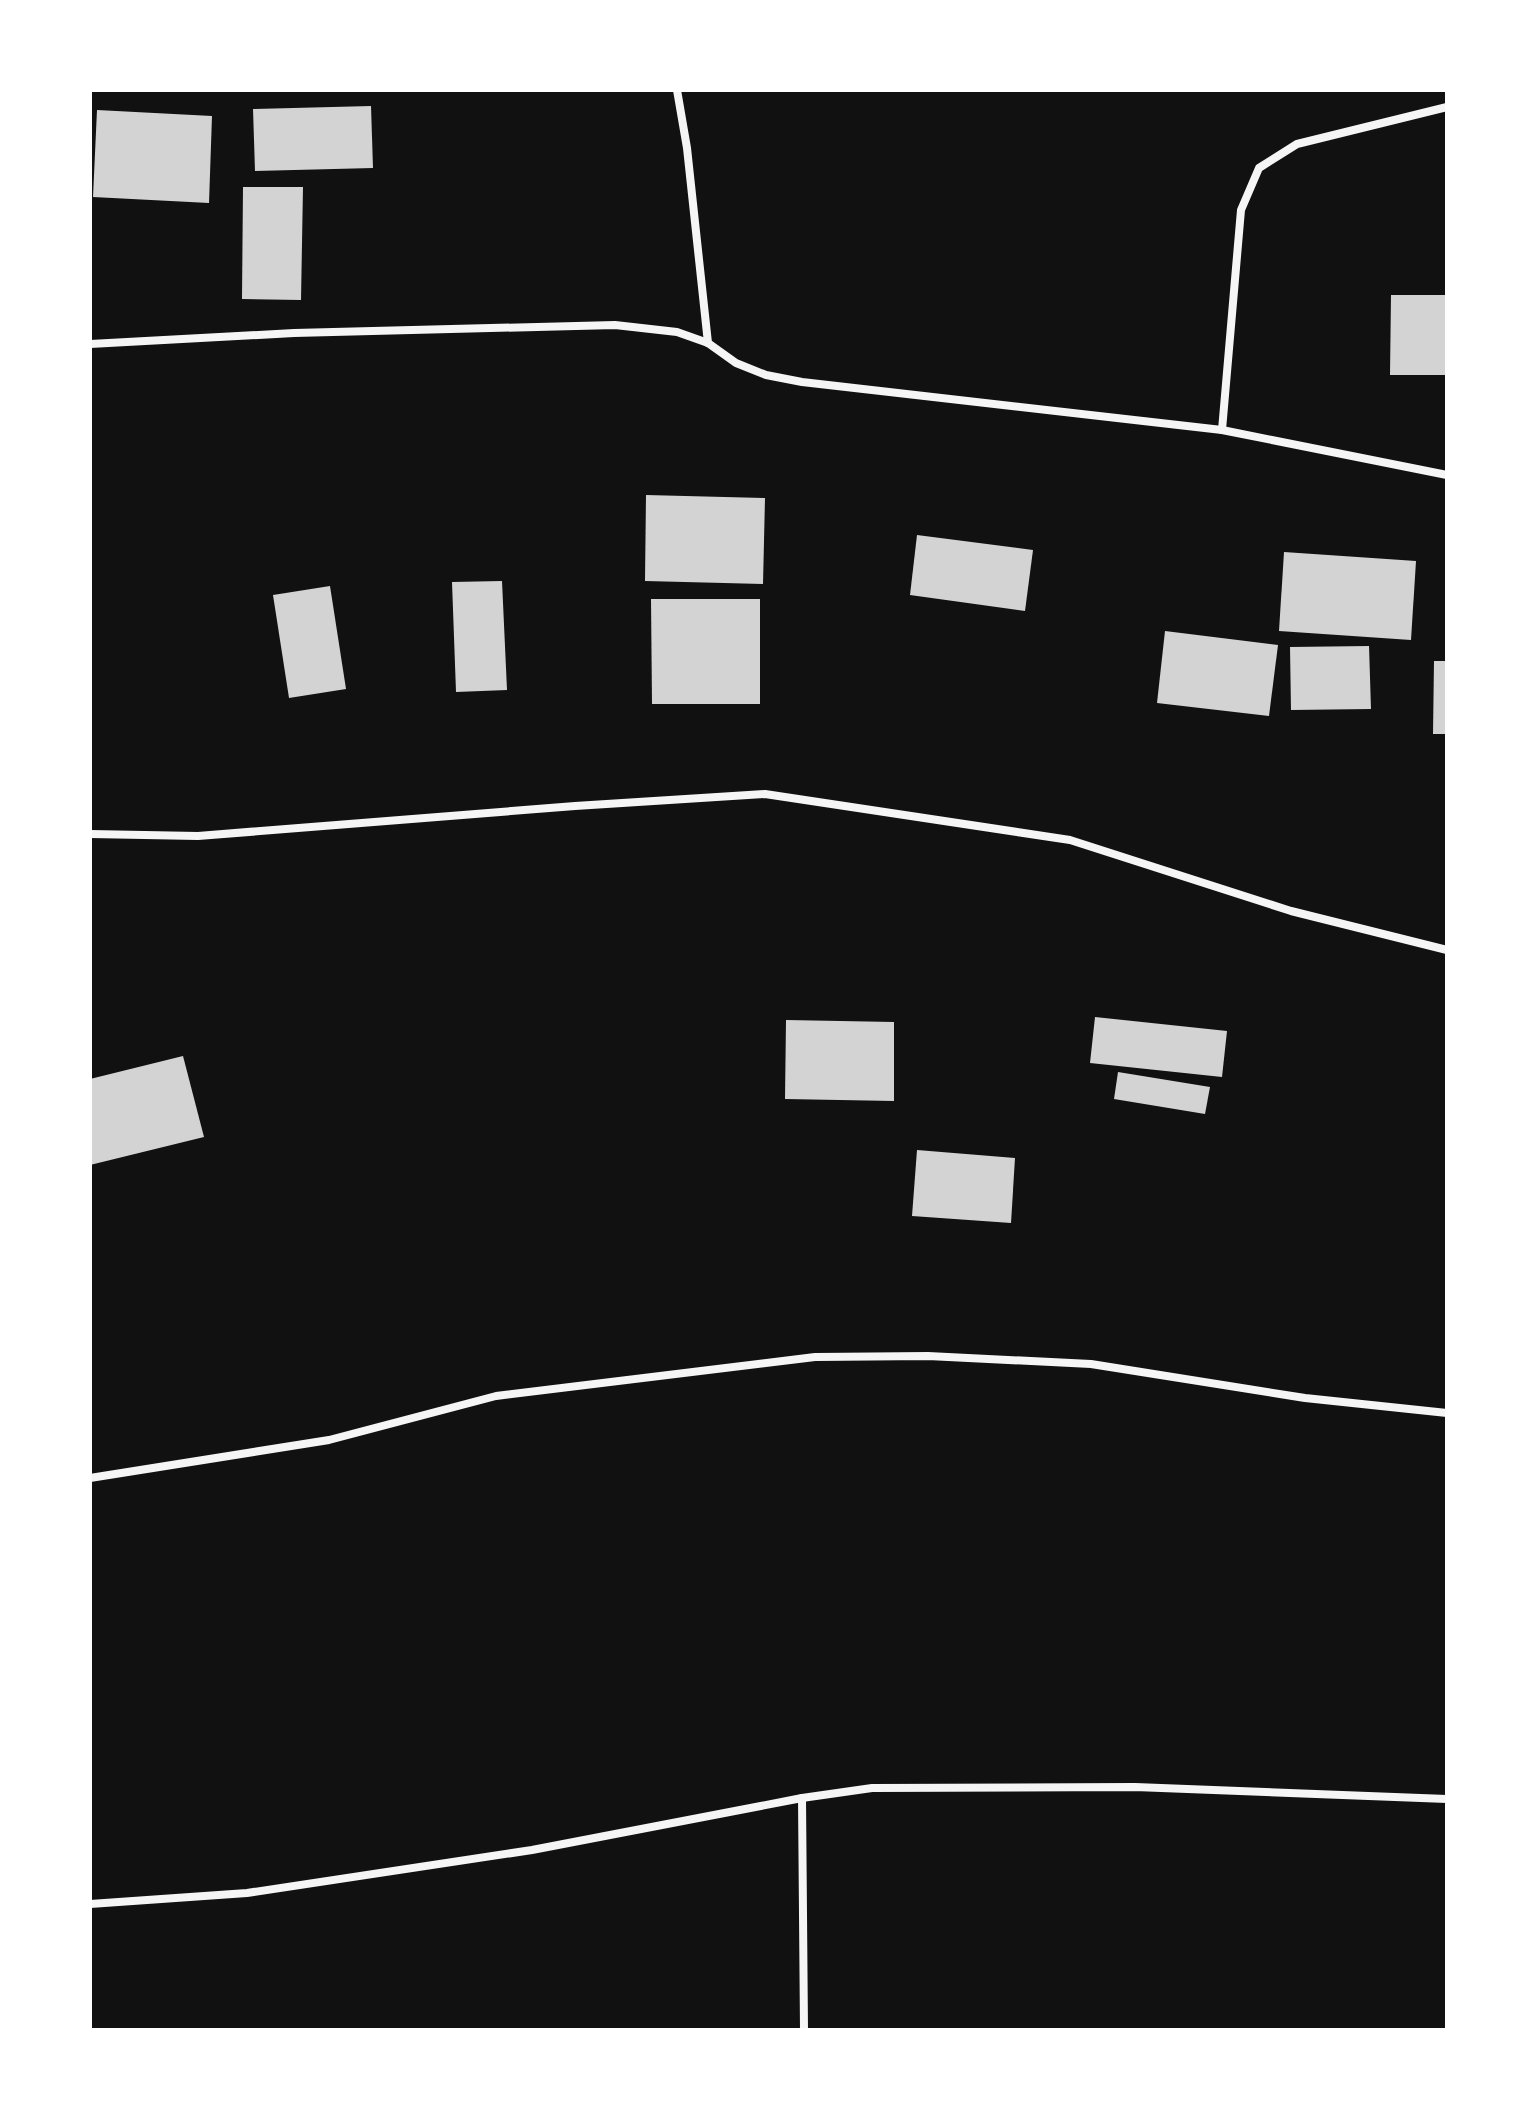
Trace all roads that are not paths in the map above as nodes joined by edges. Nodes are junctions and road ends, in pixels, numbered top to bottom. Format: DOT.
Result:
graph roads {
  1 [pos="677,90"];
  2 [pos="1447,107"];
  3 [pos="708,343"];
  4 [pos="90,344"];
  5 [pos="1222,430"];
  6 [pos="1447,475"];
  7 [pos="90,834"];
  8 [pos="1447,950"];
  9 [pos="1447,1413"];
  10 [pos="90,1478"];
  11 [pos="802,1798"];
  12 [pos="1447,1799"];
  13 [pos="90,1904"];
  14 [pos="804,2030"];
  1 -- 3 [label="street"];
  2 -- 5 [label="street"];
  3 -- 4 [label="street"];
  3 -- 5 [label="street"];
  5 -- 6 [label="street"];
  7 -- 8 [label="street"];
  9 -- 10 [label="street"];
  11 -- 12 [label="street"];
  11 -- 13 [label="street"];
  11 -- 14 [label="street"];
}
